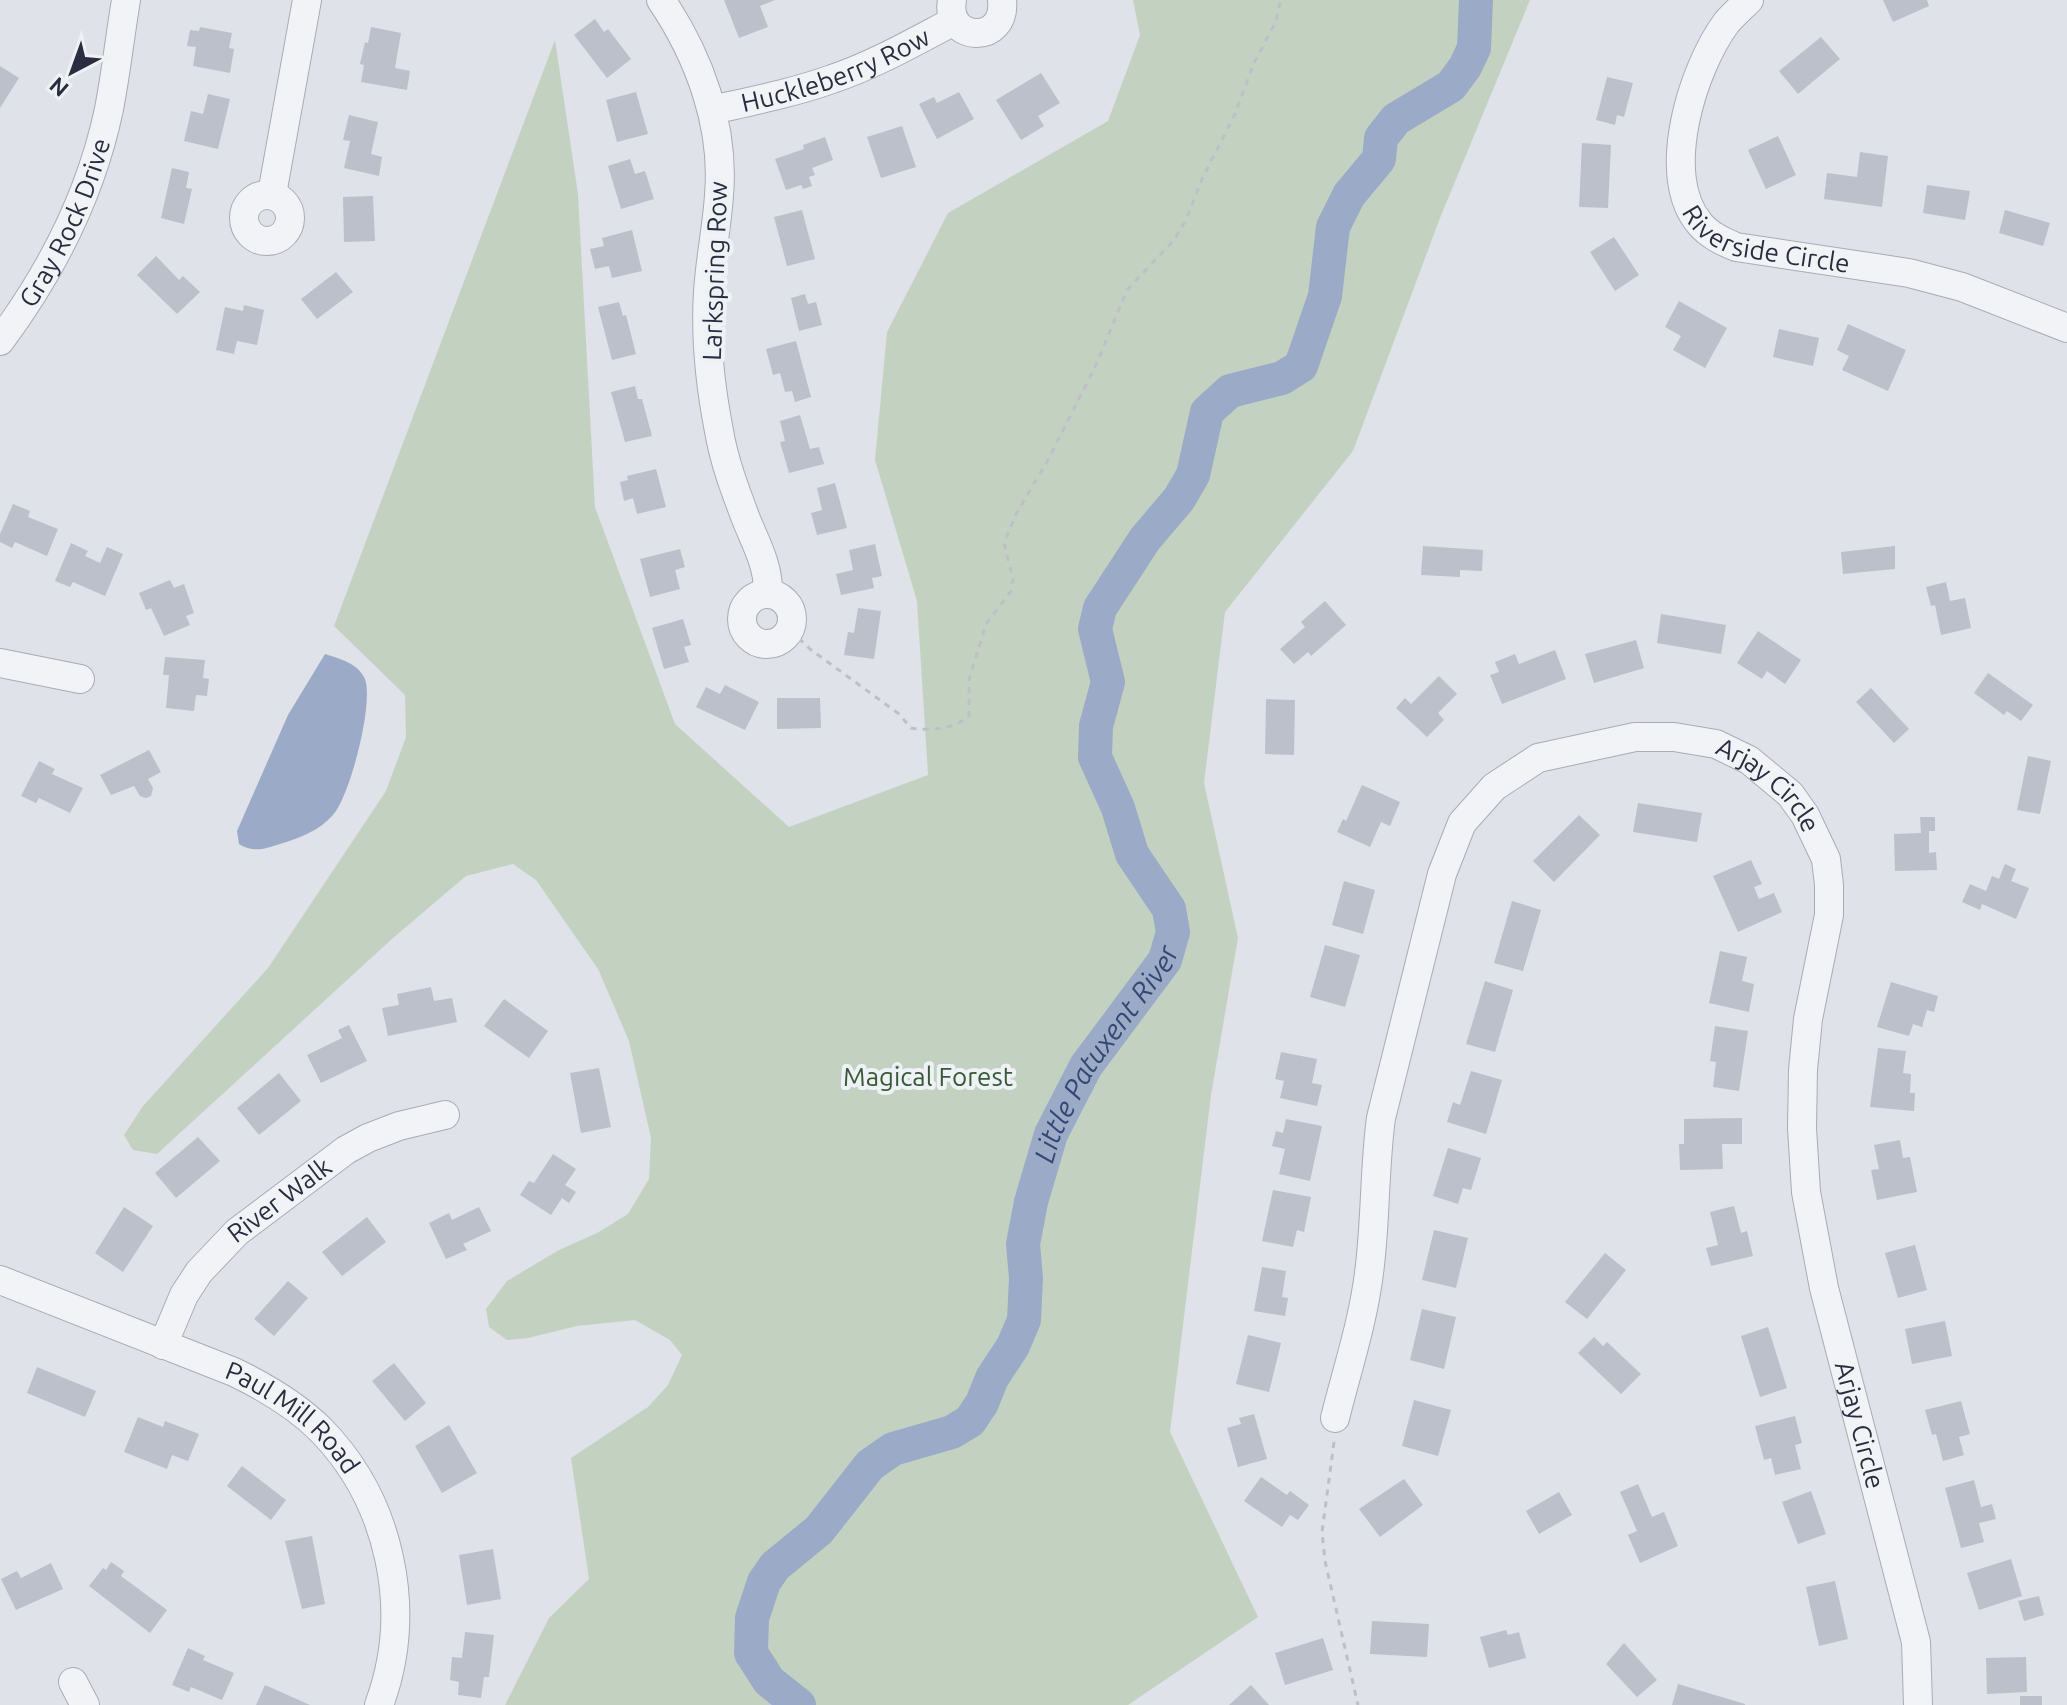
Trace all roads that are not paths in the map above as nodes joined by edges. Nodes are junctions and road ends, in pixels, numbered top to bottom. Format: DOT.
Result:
graph roads {
  1 [pos="126,0"];
  2 [pos="307,0"];
  3 [pos="661,0"];
  4 [pos="1002,0"];
  5 [pos="1749,0"];
  6 [pos="953,10"];
  7 [pos="712,110"];
  8 [pos="272,194"];
  9 [pos="2067,328"];
  10 [pos="0,341"];
  11 [pos="768,594"];
  12 [pos="0,663"];
  13 [pos="80,679"];
  14 [pos="445,1115"];
  15 [pos="0,1280"];
  16 [pos="163,1345"];
  17 [pos="1335,1418"];
  18 [pos="379,1705"];
  19 [pos="1918,1705"];
  1 -- 10 [label="street, Gray Rock Drive"];
  2 -- 8 [label="street"];
  3 -- 7 [label="street, Larkspring Row"];
  4 -- 6 [label="street, Huckleberry Row"];
  5 -- 9 [label="street, Riverside Circle"];
  6 -- 7 [label="street, Huckleberry Row"];
  7 -- 11 [label="street, Larkspring Row"];
  11 -- 11 [label="street"];
  12 -- 13 [label="street"];
  14 -- 16 [label="street, River Walk"];
  15 -- 16 [label="street, Paul Mill Road"];
  16 -- 18 [label="street, Paul Mill Road"];
  17 -- 19 [label="street, Arjay Circle"];
}
